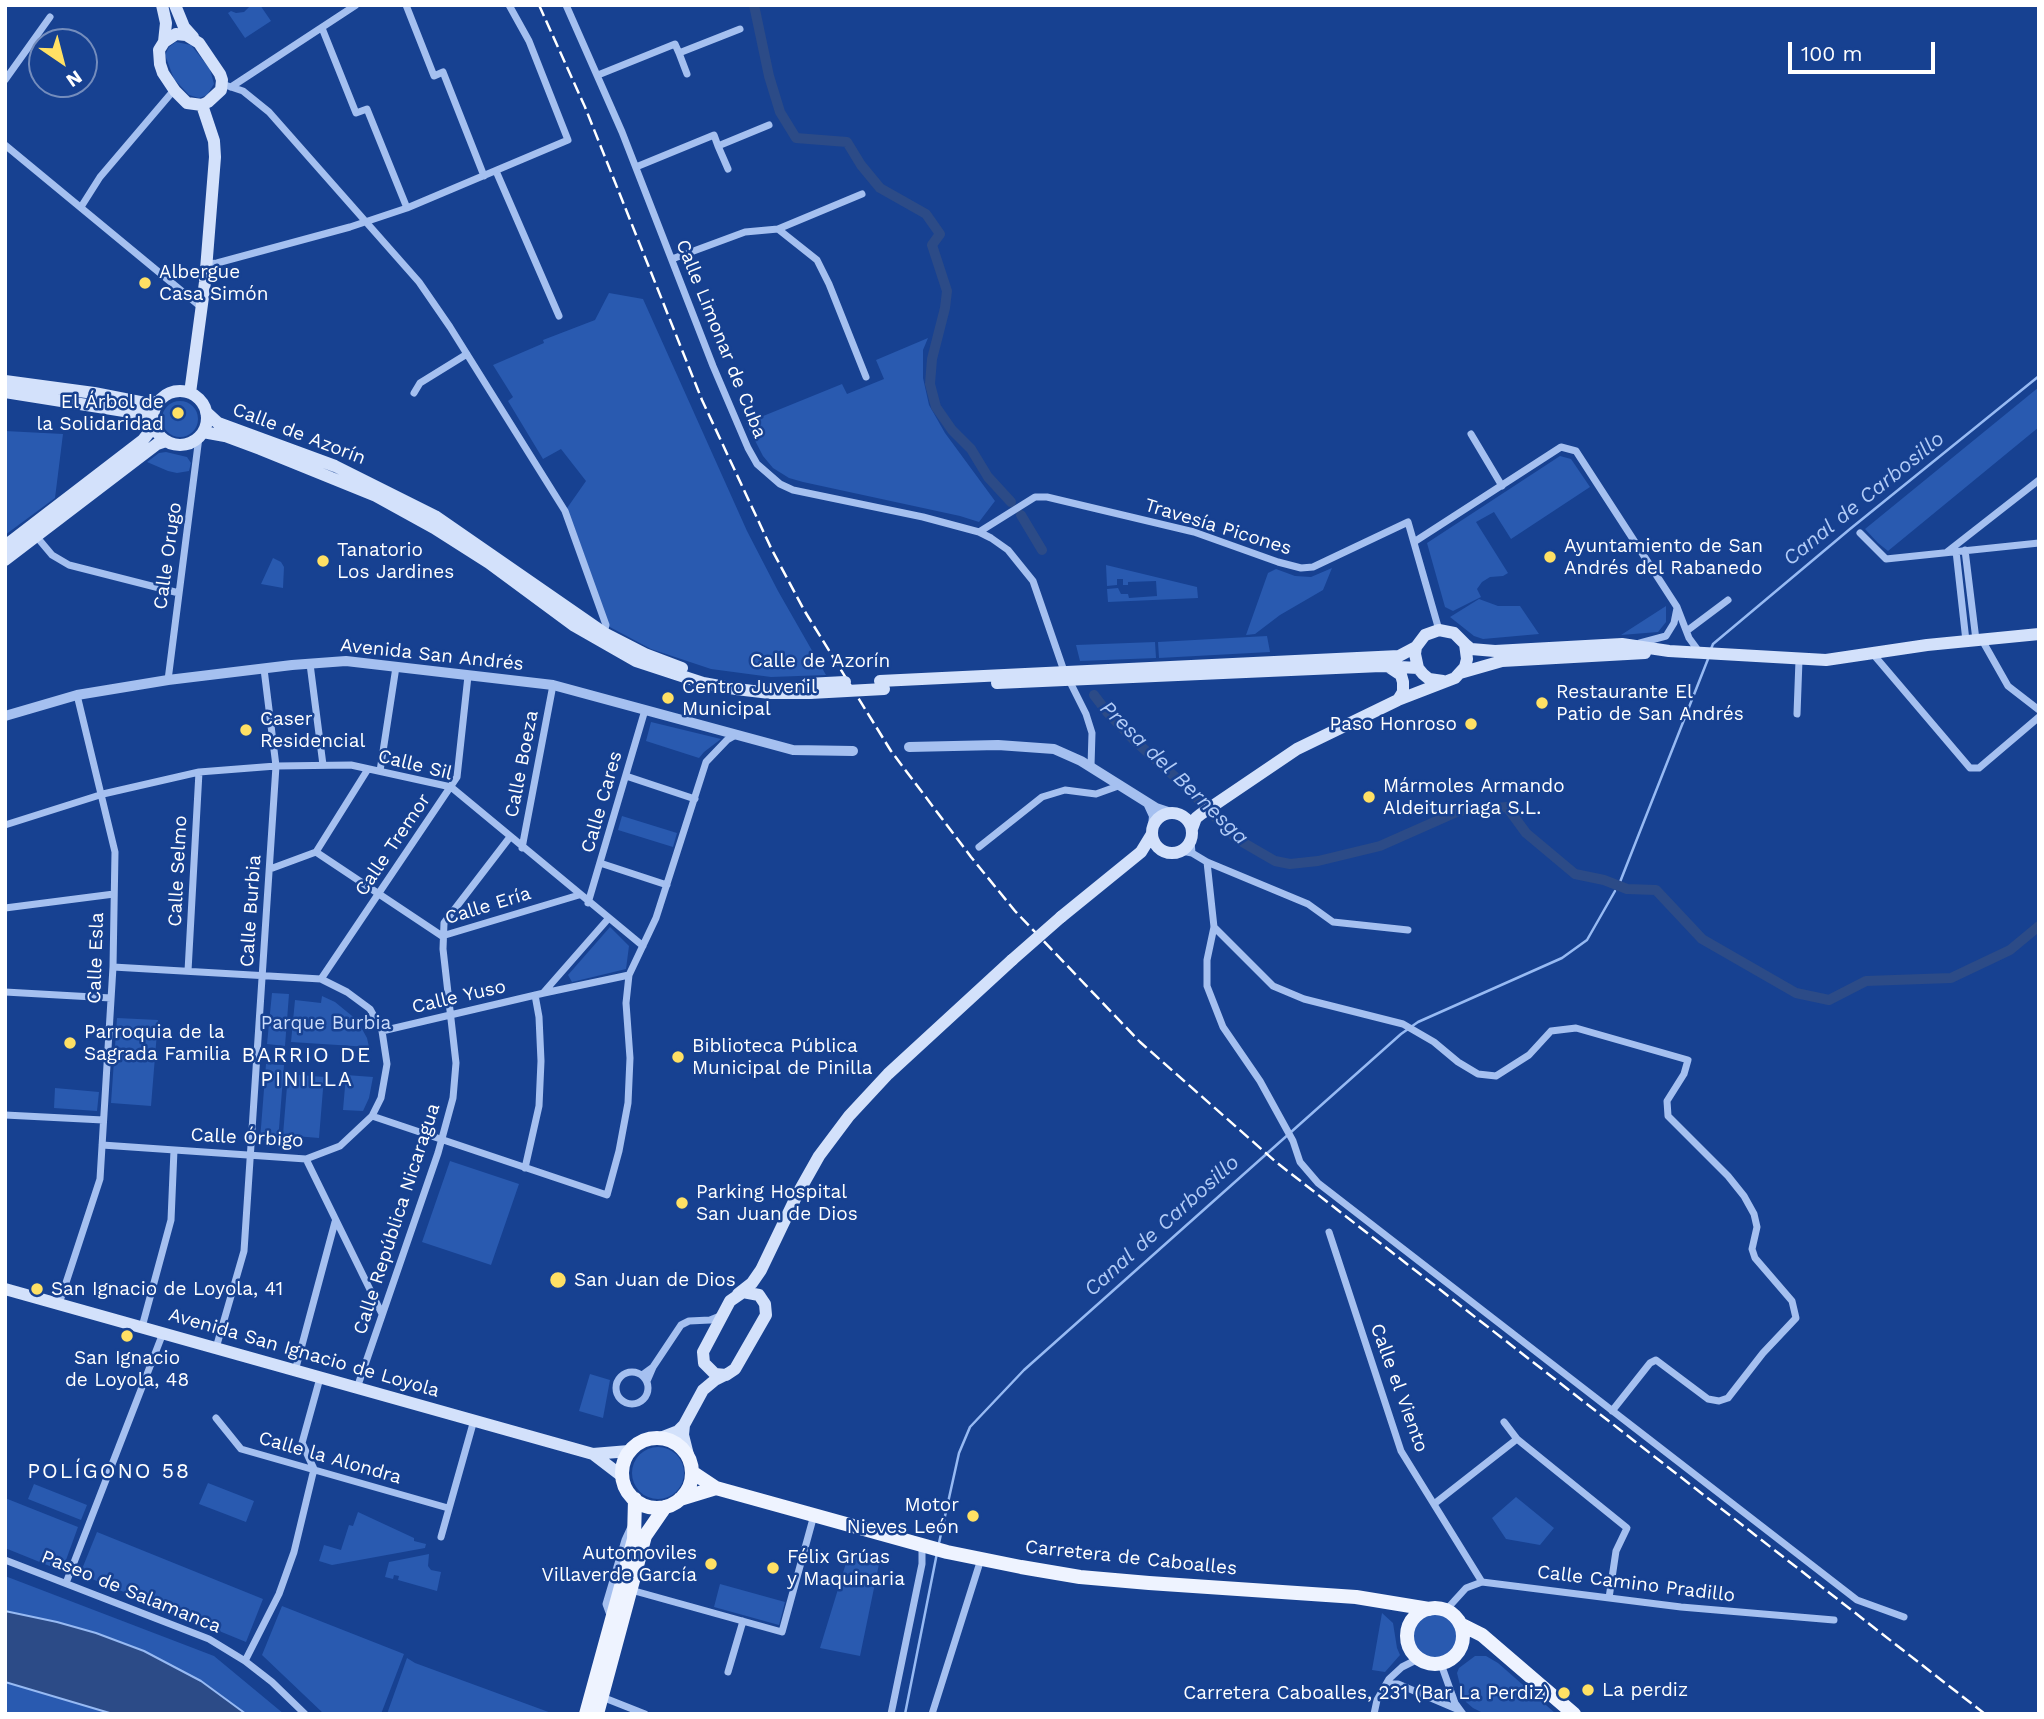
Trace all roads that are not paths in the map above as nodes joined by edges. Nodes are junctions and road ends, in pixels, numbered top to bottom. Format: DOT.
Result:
graph roads {
  1 [pos="162,5"];
  2 [pos="175,5"];
  3 [pos="356,5"];
  4 [pos="406,5"];
  5 [pos="509,5"];
  6 [pos="566,5"];
  7 [pos="50,16"];
  8 [pos="322,28"];
  9 [pos="740,29"];
  10 [pos="193,37"];
  11 [pos="164,41"];
  12 [pos="679,53"];
  13 [pos="687,74"];
  14 [pos="598,75"];
  15 [pos="5,80"];
  16 [pos="227,85"];
  17 [pos="174,90"];
  18 [pos="202,105"];
  19 [pos="769,125"];
  20 [pos="5,145"];
  21 [pos="718,146"];
  22 [pos="636,167"];
  23 [pos="728,169"];
  24 [pos="496,171"];
  25 [pos="484,176"];
  26 [pos="862,194"];
  27 [pos="81,207"];
  28 [pos="407,208"];
  29 [pos="368,222"];
  30 [pos="778,229"];
  31 [pos="672,260"];
  32 [pos="206,264"];
  33 [pos="201,307"];
  34 [pos="559,316"];
  35 [pos="467,354"];
  36 [pos="866,377"];
  37 [pos="5,381"];
  38 [pos="5,392"];
  39 [pos="190,393"];
  40 [pos="414,393"];
  41 [pos="158,402"];
  42 [pos="206,412"];
  43 [pos="153,423"];
  44 [pos="1471,434"];
  45 [pos="201,435"];
  46 [pos="166,442"];
  47 [pos="2039,480"];
  48 [pos="1502,486"];
  49 [pos="979,532"];
  50 [pos="1860,533"];
  51 [pos="36,536"];
  52 [pos="1414,542"];
  53 [pos="2039,543"];
  54 [pos="5,546"];
  55 [pos="1965,550"];
  56 [pos="1956,551"];
  57 [pos="1947,552"];
  58 [pos="5,560"];
  59 [pos="179,593"];
  60 [pos="1728,600"];
  61 [pos="1677,607"];
  62 [pos="1440,630"];
  63 [pos="1688,630"];
  64 [pos="604,633"];
  65 [pos="2039,634"];
  66 [pos="1974,640"];
  67 [pos="1465,644"];
  68 [pos="1622,644"];
  69 [pos="1416,647"];
  70 [pos="1669,651"];
  71 [pos="1706,654"];
  72 [pos="1873,654"];
  73 [pos="1800,660"];
  74 [pos="310,664"];
  75 [pos="1388,666"];
  76 [pos="396,667"];
  77 [pos="1418,668"];
  78 [pos="264,669"];
  79 [pos="1460,673"];
  80 [pos="468,676"];
  81 [pos="1067,676"];
  82 [pos="168,680"];
  83 [pos="1443,681"];
  84 [pos="553,685"];
  85 [pos="808,688"];
  86 [pos="77,695"];
  87 [pos="1398,700"];
  88 [pos="645,710"];
  89 [pos="2039,710"];
  90 [pos="1797,714"];
  91 [pos="5,716"];
  92 [pos="2039,717"];
  93 [pos="734,736"];
  94 [pos="909,747"];
  95 [pos="853,751"];
  96 [pos="323,765"];
  97 [pos="276,766"];
  98 [pos="1091,766"];
  99 [pos="368,769"];
  100 [pos="380,771"];
  101 [pos="199,772"];
  102 [pos="626,776"];
  103 [pos="1121,785"];
  104 [pos="451,787"];
  105 [pos="103,793"];
  106 [pos="695,799"];
  107 [pos="1149,803"];
  108 [pos="1206,811"];
  109 [pos="1171,813"];
  110 [pos="1184,816"];
  111 [pos="5,825"];
  112 [pos="1152,830"];
  113 [pos="510,837"];
  114 [pos="1189,843"];
  115 [pos="979,847"];
  116 [pos="522,848"];
  117 [pos="316,852"];
  118 [pos="1141,852"];
  119 [pos="1164,852"];
  120 [pos="1207,862"];
  121 [pos="600,863"];
  122 [pos="270,869"];
  123 [pos="667,885"];
  124 [pos="114,894"];
  125 [pos="379,894"];
  126 [pos="579,895"];
  127 [pos="588,902"];
  128 [pos="5,908"];
  129 [pos="608,919"];
  130 [pos="1214,927"];
  131 [pos="1408,930"];
  132 [pos="442,936"];
  133 [pos="643,946"];
  134 [pos="113,967"];
  135 [pos="188,971"];
  136 [pos="262,975"];
  137 [pos="629,975"];
  138 [pos="321,979"];
  139 [pos="5,992"];
  140 [pos="544,993"];
  141 [pos="535,995"];
  142 [pos="111,998"];
  143 [pos="449,1016"];
  144 [pos="382,1031"];
  145 [pos="5,1115"];
  146 [pos="372,1116"];
  147 [pos="103,1120"];
  148 [pos="442,1140"];
  149 [pos="103,1145"];
  150 [pos="174,1150"];
  151 [pos="250,1156"];
  152 [pos="306,1159"];
  153 [pos="525,1168"];
  154 [pos="335,1222"];
  155 [pos="1329,1232"];
  156 [pos="761,1270"];
  157 [pos="5,1289"];
  158 [pos="738,1294"];
  159 [pos="762,1299"];
  160 [pos="64,1305"];
  161 [pos="382,1314"];
  162 [pos="723,1314"];
  163 [pos="693,1321"];
  164 [pos="142,1327"];
  165 [pos="163,1334"];
  166 [pos="709,1341"];
  167 [pos="216,1348"];
  168 [pos="704,1363"];
  169 [pos="295,1371"];
  170 [pos="726,1375"];
  171 [pos="320,1378"];
  172 [pos="644,1378"];
  173 [pos="357,1388"];
  174 [pos="703,1390"];
  175 [pos="1612,1411"];
  176 [pos="216,1418"];
  177 [pos="474,1420"];
  178 [pos="1504,1422"];
  179 [pos="684,1425"];
  180 [pos="660,1438"];
  181 [pos="1517,1439"];
  182 [pos="629,1451"];
  183 [pos="593,1454"];
  184 [pos="688,1455"];
  185 [pos="314,1469"];
  186 [pos="692,1472"];
  187 [pos="623,1477"];
  188 [pos="716,1488"];
  189 [pos="635,1499"];
  190 [pos="680,1499"];
  191 [pos="1434,1504"];
  192 [pos="665,1507"];
  193 [pos="448,1508"];
  194 [pos="814,1516"];
  195 [pos="441,1537"];
  196 [pos="932,1548"];
  197 [pos="981,1559"];
  198 [pos="5,1560"];
  199 [pos="1482,1582"];
  200 [pos="66,1583"];
  201 [pos="631,1590"];
  202 [pos="1609,1598"];
  203 [pos="1383,1600"];
  204 [pos="1429,1609"];
  205 [pos="1446,1610"];
  206 [pos="1904,1616"];
  207 [pos="1834,1620"];
  208 [pos="743,1621"];
  209 [pos="1460,1624"];
  210 [pos="614,1626"];
  211 [pos="1407,1631"];
  212 [pos="1496,1646"];
  213 [pos="1458,1652"];
  214 [pos="1418,1659"];
  215 [pos="245,1661"];
  216 [pos="1441,1664"];
  217 [pos="728,1672"];
  218 [pos="1383,1689"];
  219 [pos="602,1697"];
  220 [pos="1461,1712"];
  221 [pos="305,1714"];
  222 [pos="586,1714"];
  223 [pos="597,1714"];
  224 [pos="645,1714"];
  225 [pos="891,1714"];
  226 [pos="932,1714"];
  227 [pos="1374,1714"];
  228 [pos="1574,1714"];
  1 -- 11 [label="main road"];
  2 -- 10 [label="main road"];
  3 -- 8 [label="street"];
  4 -- 25 [label="street"];
  5 -- 24 [label="street"];
  6 -- 14 [label="street, Calle Limonar de Cuba"];
  7 -- 15 [label="street"];
  8 -- 16 [label="street"];
  8 -- 28 [label="street"];
  9 -- 12 [label="street"];
  10 -- 11 [label="main road"];
  10 -- 16 [label="main road"];
  11 -- 17 [label="main road"];
  12 -- 13 [label="street"];
  12 -- 14 [label="street"];
  14 -- 22 [label="street, Calle Limonar de Cuba"];
  16 -- 18 [label="main road"];
  16 -- 29 [label="street"];
  17 -- 18 [label="main road"];
  17 -- 27 [label="street"];
  18 -- 32 [label="main road"];
  19 -- 21 [label="street"];
  20 -- 27 [label="street"];
  21 -- 22 [label="street"];
  21 -- 23 [label="street"];
  22 -- 31 [label="street, Calle Limonar de Cuba"];
  24 -- 25 [label="street"];
  24 -- 34 [label="street"];
  25 -- 28 [label="street"];
  26 -- 30 [label="street"];
  27 -- 33 [label="street"];
  28 -- 29 [label="street"];
  29 -- 32 [label="street"];
  29 -- 35 [label="street"];
  30 -- 31 [label="street"];
  30 -- 36 [label="street"];
  31 -- 49 [label="street, Calle Limonar de Cuba"];
  32 -- 33 [label="main road"];
  33 -- 39 [label="main road"];
  35 -- 40 [label="street"];
  35 -- 64 [label="street"];
  37 -- 41 [label="main road"];
  38 -- 43 [label="main road"];
  39 -- 41 [label="main road"];
  39 -- 42 [label="main road"];
  41 -- 43 [label="main road"];
  42 -- 45 [label="main road"];
  42 -- 64 [label="main road, Calle de Azorín"];
  43 -- 46 [label="main road"];
  43 -- 54 [label="main road"];
  44 -- 48 [label="street"];
  45 -- 46 [label="main road"];
  45 -- 59 [label="street, Calle Orugo"];
  45 -- 85 [label="main road, Calle de Azorín"];
  46 -- 51 [label="main road"];
  47 -- 57 [label="street"];
  48 -- 52 [label="street"];
  48 -- 61 [label="street"];
  49 -- 52 [label="street, Travesía Picones"];
  49 -- 81 [label="street, Calle Limonar de Cuba"];
  50 -- 57 [label="street"];
  51 -- 58 [label="main road"];
  51 -- 59 [label="street"];
  52 -- 62 [label="street"];
  53 -- 55 [label="street"];
  55 -- 56 [label="street"];
  55 -- 66 [label="street"];
  56 -- 57 [label="street"];
  56 -- 66 [label="street"];
  59 -- 82 [label="street, Calle Orugo"];
  60 -- 63 [label="street"];
  61 -- 63 [label="street"];
  61 -- 68 [label="street"];
  62 -- 67 [label="main road"];
  62 -- 69 [label="main road"];
  63 -- 71 [label="street"];
  64 -- 85 [label="main road, Calle de Azorín"];
  65 -- 66 [label="main road"];
  66 -- 72 [label="main road"];
  66 -- 89 [label="street"];
  67 -- 68 [label="main road"];
  67 -- 79 [label="main road"];
  68 -- 70 [label="main road"];
  69 -- 77 [label="main road"];
  69 -- 81 [label="main road, Calle de Azorín"];
  70 -- 71 [label="main road"];
  70 -- 79 [label="main road"];
  71 -- 73 [label="main road"];
  72 -- 73 [label="main road"];
  72 -- 92 [label="street"];
  73 -- 90 [label="street"];
  74 -- 76 [label="street, Avenida San Andrés"];
  74 -- 78 [label="street, Avenida San Andrés"];
  74 -- 96 [label="street"];
  75 -- 77 [label="main road, Calle de Azorín"];
  75 -- 81 [label="main road, Calle de Azorín"];
  75 -- 87 [label="main road"];
  76 -- 80 [label="street, Avenida San Andrés"];
  76 -- 100 [label="street"];
  77 -- 83 [label="main road"];
  77 -- 87 [label="main road"];
  78 -- 82 [label="street, Avenida San Andrés"];
  78 -- 97 [label="street, Calle Burbia"];
  79 -- 83 [label="main road"];
  80 -- 84 [label="street, Avenida San Andrés"];
  80 -- 104 [label="street, Calle Tremor"];
  81 -- 85 [label="main road, Calle de Azorín, bridge"];
  81 -- 98 [label="street, Calle Limonar de Cuba"];
  82 -- 86 [label="street, Avenida San Andrés"];
  83 -- 87 [label="main road"];
  84 -- 88 [label="street, Avenida San Andrés"];
  84 -- 116 [label="street, Calle Boeza"];
  86 -- 91 [label="street, Avenida San Andrés"];
  86 -- 105 [label="street, Calle Esla"];
  87 -- 108 [label="main road"];
  88 -- 93 [label="street, Avenida San Andrés"];
  88 -- 102 [label="street, Calle Cares"];
  93 -- 95 [label="street, Avenida San Andrés"];
  93 -- 106 [label="street"];
  94 -- 98 [label="street"];
  96 -- 97 [label="street, Calle Sil"];
  96 -- 99 [label="street, Calle Sil"];
  97 -- 101 [label="street, Calle Sil"];
  97 -- 122 [label="street, Calle Burbia"];
  98 -- 103 [label="street"];
  99 -- 100 [label="street, Calle Sil"];
  99 -- 117 [label="street"];
  100 -- 104 [label="street, Calle Sil"];
  101 -- 105 [label="street, Calle Sil"];
  101 -- 135 [label="street, Calle Selmo"];
  102 -- 106 [label="street"];
  102 -- 121 [label="street, Calle Cares"];
  103 -- 107 [label="street"];
  103 -- 115 [label="street"];
  104 -- 113 [label="street, Calle Sil"];
  104 -- 125 [label="street, Calle Tremor"];
  105 -- 111 [label="street, Calle Sil"];
  105 -- 124 [label="street, Calle Esla"];
  106 -- 123 [label="street"];
  107 -- 109 [label="street"];
  107 -- 112 [label="street"];
  108 -- 110 [label="main road"];
  108 -- 114 [label="main road"];
  109 -- 110 [label="main road"];
  109 -- 112 [label="main road"];
  110 -- 114 [label="main road"];
  112 -- 118 [label="main road"];
  112 -- 119 [label="main road"];
  113 -- 116 [label="street, Calle Sil"];
  113 -- 132 [label="street, Calle Boeza"];
  114 -- 119 [label="main road"];
  114 -- 120 [label="street"];
  116 -- 126 [label="street, Calle Sil"];
  117 -- 122 [label="street"];
  117 -- 125 [label="street"];
  118 -- 119 [label="main road"];
  118 -- 156 [label="main road, bridge"];
  120 -- 130 [label="street"];
  120 -- 131 [label="street"];
  121 -- 123 [label="street"];
  121 -- 127 [label="street, Calle Cares"];
  122 -- 136 [label="street, Calle Burbia"];
  123 -- 133 [label="street"];
  124 -- 128 [label="street"];
  124 -- 134 [label="street, Calle Esla"];
  125 -- 132 [label="street"];
  125 -- 138 [label="street, Calle Tremor"];
  126 -- 127 [label="street, Calle Sil"];
  126 -- 132 [label="street, Calle Ería"];
  127 -- 129 [label="street, Calle Sil"];
  129 -- 133 [label="street, Calle Sil"];
  129 -- 140 [label="street"];
  130 -- 175 [label="street"];
  130 -- 175 [label="street"];
  132 -- 143 [label="street, Calle Ería"];
  133 -- 137 [label="street"];
  134 -- 135 [label="street"];
  134 -- 142 [label="street, Calle Esla"];
  135 -- 136 [label="street"];
  136 -- 138 [label="street"];
  136 -- 151 [label="street, Calle Burbia"];
  137 -- 140 [label="street, Calle Yuso"];
  137 -- 153 [label="street"];
  138 -- 144 [label="street"];
  139 -- 142 [label="street"];
  140 -- 141 [label="street, Calle Yuso"];
  141 -- 143 [label="street, Calle Yuso"];
  141 -- 153 [label="street"];
  142 -- 147 [label="street, Calle Esla"];
  143 -- 144 [label="street, Calle Yuso"];
  143 -- 148 [label="street, Calle República Nicaragua"];
  144 -- 146 [label="street, Calle Órbigo"];
  145 -- 147 [label="street"];
  146 -- 148 [label="street"];
  146 -- 152 [label="street, Calle Órbigo"];
  147 -- 149 [label="street, Calle Esla"];
  148 -- 153 [label="street"];
  148 -- 161 [label="street, Calle República Nicaragua"];
  149 -- 150 [label="street, Calle Órbigo"];
  149 -- 160 [label="street, Calle Esla"];
  150 -- 151 [label="street, Calle Órbigo"];
  150 -- 164 [label="street"];
  151 -- 152 [label="street, Calle Órbigo"];
  151 -- 167 [label="street, Calle Burbia"];
  152 -- 154 [label="street"];
  154 -- 161 [label="street"];
  154 -- 169 [label="street"];
  155 -- 191 [label="street, Calle el Viento"];
  156 -- 158 [label="main road"];
  156 -- 159 [label="main road"];
  157 -- 160 [label="main road, Avenida San Ignacio de Loyola"];
  158 -- 159 [label="main road"];
  158 -- 162 [label="main road"];
  159 -- 170 [label="main road"];
  160 -- 164 [label="main road, Avenida San Ignacio de Loyola"];
  161 -- 173 [label="street, Calle República Nicaragua"];
  162 -- 163 [label="street"];
  162 -- 166 [label="main road"];
  163 -- 166 [label="street"];
  163 -- 172 [label="street"];
  164 -- 165 [label="main road, Avenida San Ignacio de Loyola"];
  165 -- 167 [label="main road, Avenida San Ignacio de Loyola"];
  165 -- 200 [label="street"];
  166 -- 168 [label="main road"];
  167 -- 169 [label="main road, Avenida San Ignacio de Loyola"];
  168 -- 170 [label="main road"];
  168 -- 174 [label="main road"];
  169 -- 171 [label="main road, Avenida San Ignacio de Loyola"];
  170 -- 174 [label="main road"];
  171 -- 173 [label="main road, Avenida San Ignacio de Loyola"];
  171 -- 185 [label="street"];
  172 -- 172 [label="street"];
  173 -- 177 [label="main road, Avenida San Ignacio de Loyola"];
  174 -- 179 [label="main road"];
  175 -- 206 [label="street"];
  176 -- 185 [label="street, Calle la Alondra"];
  177 -- 183 [label="main road, Avenida San Ignacio de Loyola"];
  177 -- 193 [label="street"];
  178 -- 181 [label="street"];
  179 -- 180 [label="main road"];
  179 -- 184 [label="main road"];
  180 -- 182 [label="main road"];
  180 -- 184 [label="main road"];
  181 -- 191 [label="street"];
  181 -- 202 [label="street"];
  182 -- 183 [label="main road"];
  182 -- 187 [label="main road"];
  183 -- 187 [label="main road"];
  184 -- 186 [label="main road"];
  185 -- 193 [label="street, Calle la Alondra"];
  185 -- 215 [label="street"];
  186 -- 188 [label="main road, Carretera de Caboalles"];
  186 -- 190 [label="main road"];
  187 -- 189 [label="main road"];
  188 -- 190 [label="main road"];
  188 -- 194 [label="main road, Carretera de Caboalles"];
  189 -- 192 [label="main road"];
  189 -- 210 [label="main road"];
  190 -- 192 [label="main road"];
  191 -- 199 [label="street, Calle el Viento"];
  192 -- 201 [label="main road"];
  193 -- 195 [label="street"];
  194 -- 196 [label="main road, Carretera de Caboalles"];
  194 -- 208 [label="street"];
  196 -- 197 [label="main road, Carretera de Caboalles"];
  196 -- 225 [label="street"];
  197 -- 203 [label="main road, Carretera de Caboalles"];
  197 -- 226 [label="street"];
  198 -- 200 [label="street, Paseo de Salamanca"];
  199 -- 202 [label="street, Calle Camino Pradillo"];
  199 -- 205 [label="street"];
  200 -- 215 [label="street, Paseo de Salamanca"];
  201 -- 208 [label="street"];
  201 -- 210 [label="main road"];
  202 -- 207 [label="street, Calle Camino Pradillo"];
  203 -- 204 [label="main road, Carretera de Caboalles"];
  203 -- 211 [label="main road"];
  204 -- 205 [label="main road"];
  204 -- 211 [label="main road"];
  205 -- 209 [label="main road"];
  208 -- 217 [label="street"];
  209 -- 212 [label="main road"];
  209 -- 213 [label="main road"];
  210 -- 219 [label="main road"];
  210 -- 222 [label="main road"];
  211 -- 214 [label="main road"];
  212 -- 213 [label="main road"];
  212 -- 228 [label="main road"];
  213 -- 216 [label="main road"];
  214 -- 216 [label="main road"];
  214 -- 218 [label="street"];
  215 -- 221 [label="street, Paseo de Salamanca"];
  216 -- 220 [label="street"];
  218 -- 220 [label="street"];
  218 -- 227 [label="street"];
  219 -- 223 [label="main road"];
  219 -- 224 [label="street"];
}
